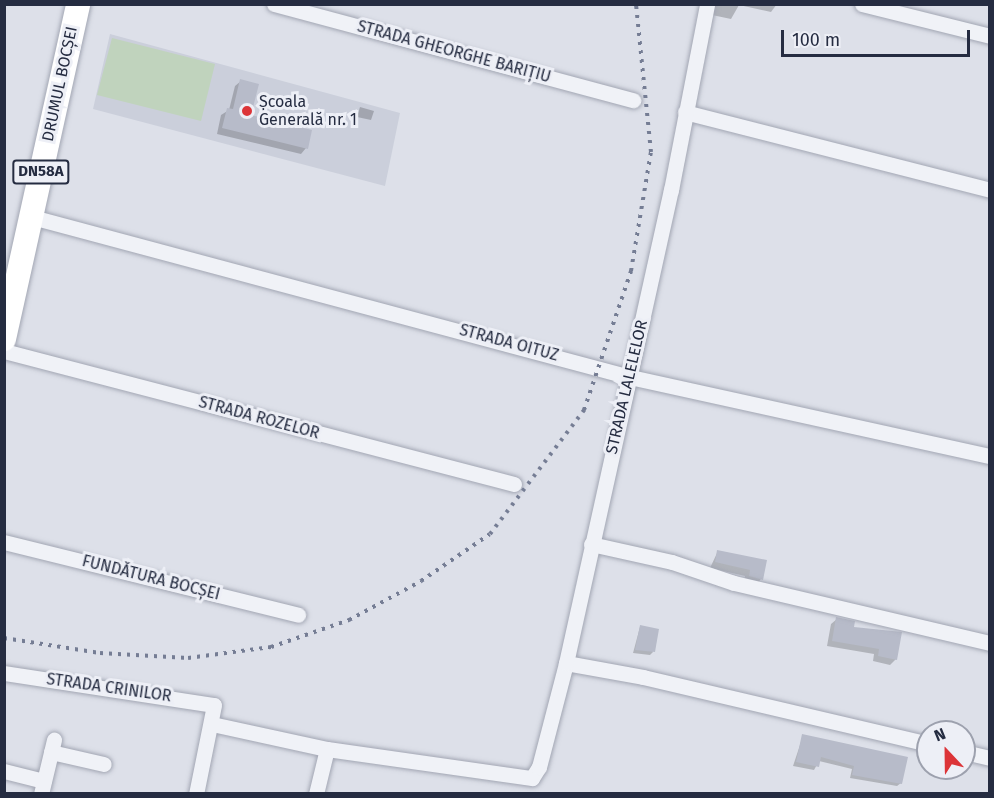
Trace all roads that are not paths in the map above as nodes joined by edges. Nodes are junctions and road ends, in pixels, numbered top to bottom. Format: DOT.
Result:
graph roads {
  1 [pos="78,4"];
  2 [pos="274,4"];
  3 [pos="707,4"];
  4 [pos="862,4"];
  5 [pos="990,36"];
  6 [pos="633,100"];
  7 [pos="685,112"];
  8 [pos="990,190"];
  9 [pos="32,217"];
  10 [pos="4,339"];
  11 [pos="4,351"];
  12 [pos="630,377"];
  13 [pos="990,456"];
  14 [pos="514,484"];
  15 [pos="4,542"];
  16 [pos="591,544"];
  17 [pos="298,615"];
  18 [pos="990,643"];
  19 [pos="566,663"];
  20 [pos="4,674"];
  21 [pos="212,724"];
  22 [pos="916,741"];
  23 [pos="327,748"];
  24 [pos="104,764"];
  25 [pos="4,771"];
  26 [pos="42,787"];
  27 [pos="196,794"];
  28 [pos="316,794"];
  1 -- 9 [label="main road, DRUMUL BOCȘEI / DN58A"];
  2 -- 6 [label="street, STRADA GHEORGHE BARIȚIU"];
  3 -- 7 [label="street, STRADA LALELELOR"];
  4 -- 5 [label="street"];
  7 -- 8 [label="street"];
  7 -- 12 [label="street, STRADA LALELELOR"];
  9 -- 10 [label="main road, DRUMUL BOCȘEI / DN58A"];
  9 -- 12 [label="street, STRADA OITUZ"];
  11 -- 14 [label="street, STRADA ROZELOR"];
  12 -- 13 [label="street, STRADA OITUZ"];
  12 -- 16 [label="street, STRADA LALELELOR"];
  15 -- 17 [label="street, FUNDĂTURA BOCȘEI"];
  16 -- 18 [label="street"];
  16 -- 19 [label="street, STRADA LALELELOR"];
  19 -- 22 [label="street"];
  19 -- 23 [label="street, STRADA LALELELOR"];
  20 -- 21 [label="street, STRADA CRINILOR"];
  21 -- 23 [label="street"];
  21 -- 27 [label="street"];
  23 -- 28 [label="street"];
  24 -- 26 [label="street"];
  25 -- 26 [label="street"];
}
